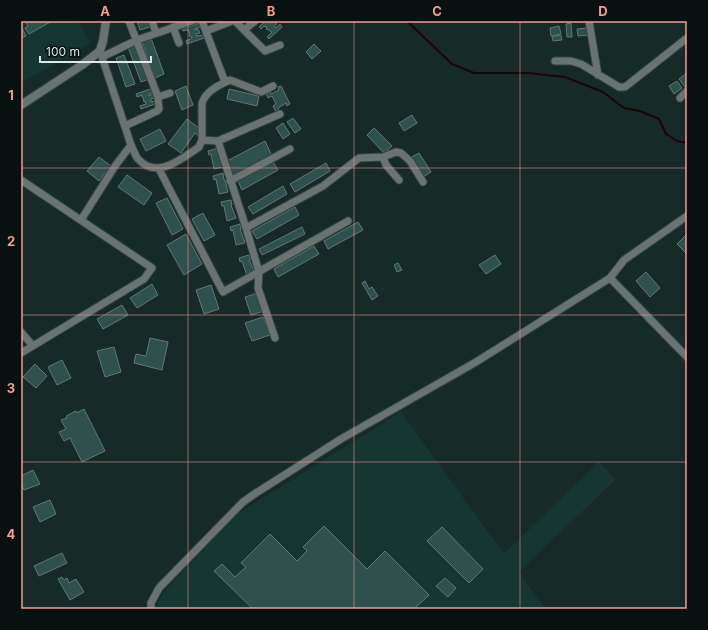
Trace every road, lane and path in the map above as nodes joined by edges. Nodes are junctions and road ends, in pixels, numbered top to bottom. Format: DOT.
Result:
graph roads {
  1 [pos="106,21"];
  2 [pos="129,21"];
  3 [pos="152,21"];
  4 [pos="192,21"];
  5 [pos="202,21"];
  6 [pos="232,21"];
  7 [pos="235,21"];
  8 [pos="255,21"];
  9 [pos="589,21"];
  10 [pos="173,27"];
  11 [pos="244,30"];
  12 [pos="206,31"];
  13 [pos="156,33"];
  14 [pos="687,38"];
  15 [pos="137,40"];
  16 [pos="179,43"];
  17 [pos="280,45"];
  18 [pos="101,54"];
  19 [pos="555,61"];
  20 [pos="598,75"];
  21 [pos="225,82"];
  22 [pos="273,86"];
  23 [pos="687,91"];
  24 [pos="170,93"];
  25 [pos="158,97"];
  26 [pos="680,98"];
  27 [pos="21,105"];
  28 [pos="280,114"];
  29 [pos="125,126"];
  30 [pos="202,140"];
  31 [pos="218,141"];
  32 [pos="131,145"];
  33 [pos="290,149"];
  34 [pos="383,157"];
  35 [pos="159,169"];
  36 [pos="21,180"];
  37 [pos="399,180"];
  38 [pos="230,181"];
  39 [pos="423,182"];
  40 [pos="687,216"];
  41 [pos="81,220"];
  42 [pos="348,221"];
  43 [pos="246,228"];
  44 [pos="259,272"];
  45 [pos="610,278"];
  46 [pos="21,332"];
  47 [pos="276,338"];
  48 [pos="33,346"];
  49 [pos="21,353"];
  50 [pos="687,357"];
  51 [pos="151,609"];
  1 -- 18 [label="street"];
  2 -- 15 [label="street"];
  3 -- 13 [label="street"];
  4 -- 10 [label="street"];
  5 -- 12 [label="street"];
  6 -- 12 [label="street"];
  7 -- 11 [label="street"];
  8 -- 11 [label="street"];
  9 -- 20 [label="street"];
  10 -- 13 [label="street"];
  10 -- 16 [label="street"];
  11 -- 17 [label="street"];
  12 -- 21 [label="street"];
  13 -- 15 [label="street"];
  14 -- 20 [label="street"];
  15 -- 18 [label="street"];
  15 -- 25 [label="street"];
  18 -- 27 [label="street"];
  18 -- 29 [label="street"];
  19 -- 20 [label="street"];
  21 -- 22 [label="street"];
  21 -- 30 [label="street"];
  23 -- 26 [label="street"];
  24 -- 25 [label="street"];
  25 -- 29 [label="street"];
  28 -- 31 [label="street"];
  29 -- 32 [label="street"];
  30 -- 31 [label="street"];
  30 -- 35 [label="street"];
  31 -- 38 [label="street"];
  32 -- 35 [label="street"];
  32 -- 41 [label="street"];
  33 -- 38 [label="street"];
  34 -- 37 [label="street"];
  34 -- 39 [label="street"];
  34 -- 43 [label="street"];
  35 -- 44 [label="street"];
  36 -- 41 [label="street"];
  38 -- 43 [label="street"];
  40 -- 45 [label="street"];
  41 -- 48 [label="street"];
  42 -- 44 [label="street"];
  43 -- 44 [label="street"];
  44 -- 47 [label="street"];
  45 -- 50 [label="street"];
  45 -- 51 [label="street"];
  46 -- 48 [label="street"];
  48 -- 49 [label="street"];
}
